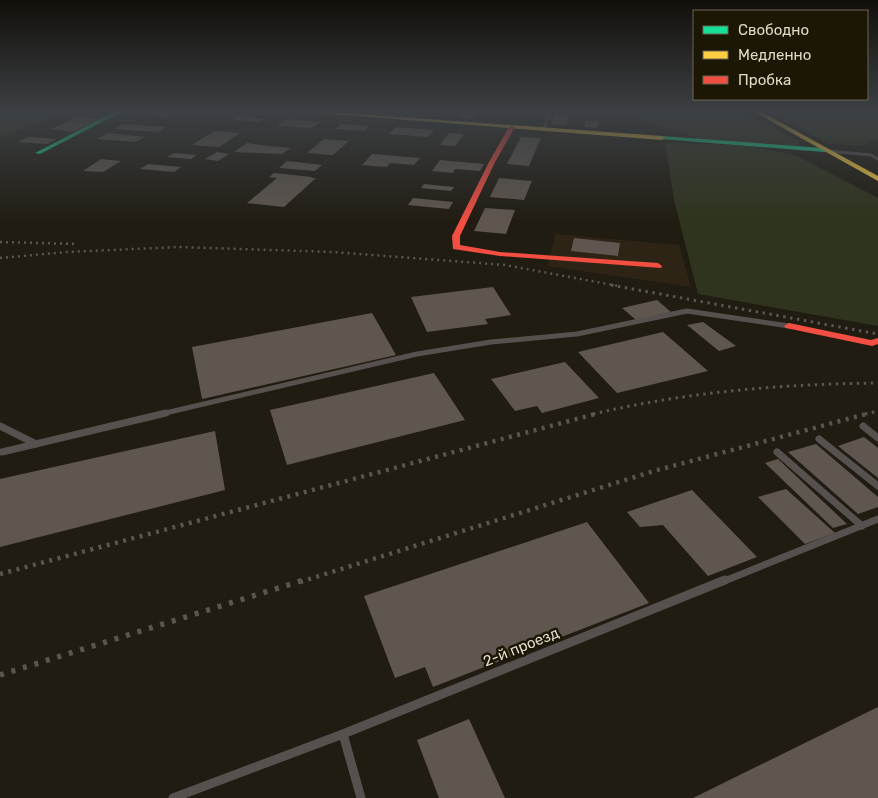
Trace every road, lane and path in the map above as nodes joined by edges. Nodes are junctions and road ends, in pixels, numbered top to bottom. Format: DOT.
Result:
graph roads {
  1 [pos="49,147"];
  2 [pos="500,147"];
  3 [pos="788,147"];
  4 [pos="820,147"];
  5 [pos="825,150"];
  6 [pos="38,153"];
  7 [pos="878,157"];
  8 [pos="878,179"];
  9 [pos="658,266"];
  10 [pos="789,326"];
  11 [pos="878,341"];
  12 [pos="0,426"];
  13 [pos="863,426"];
  14 [pos="878,438"];
  15 [pos="819,439"];
  16 [pos="36,444"];
  17 [pos="2,452"];
  18 [pos="777,452"];
  19 [pos="878,486"];
  20 [pos="878,519"];
  21 [pos="862,526"];
  22 [pos="343,734"];
  23 [pos="173,798"];
  24 [pos="361,798"];
  1 -- 6 [label="street"];
  2 -- 9 [label="street"];
  3 -- 5 [label="street"];
  4 -- 5 [label="street"];
  5 -- 7 [label="lane"];
  5 -- 8 [label="street"];
  10 -- 11 [label="street"];
  10 -- 16 [label="lane"];
  12 -- 16 [label="lane"];
  13 -- 14 [label="lane"];
  15 -- 19 [label="lane"];
  16 -- 17 [label="lane"];
  18 -- 21 [label="lane"];
  20 -- 21 [label="lane, 2-й проезд"];
  21 -- 22 [label="lane, 2-й проезд"];
  22 -- 23 [label="lane, 2-й проезд"];
  22 -- 24 [label="lane"];
}
